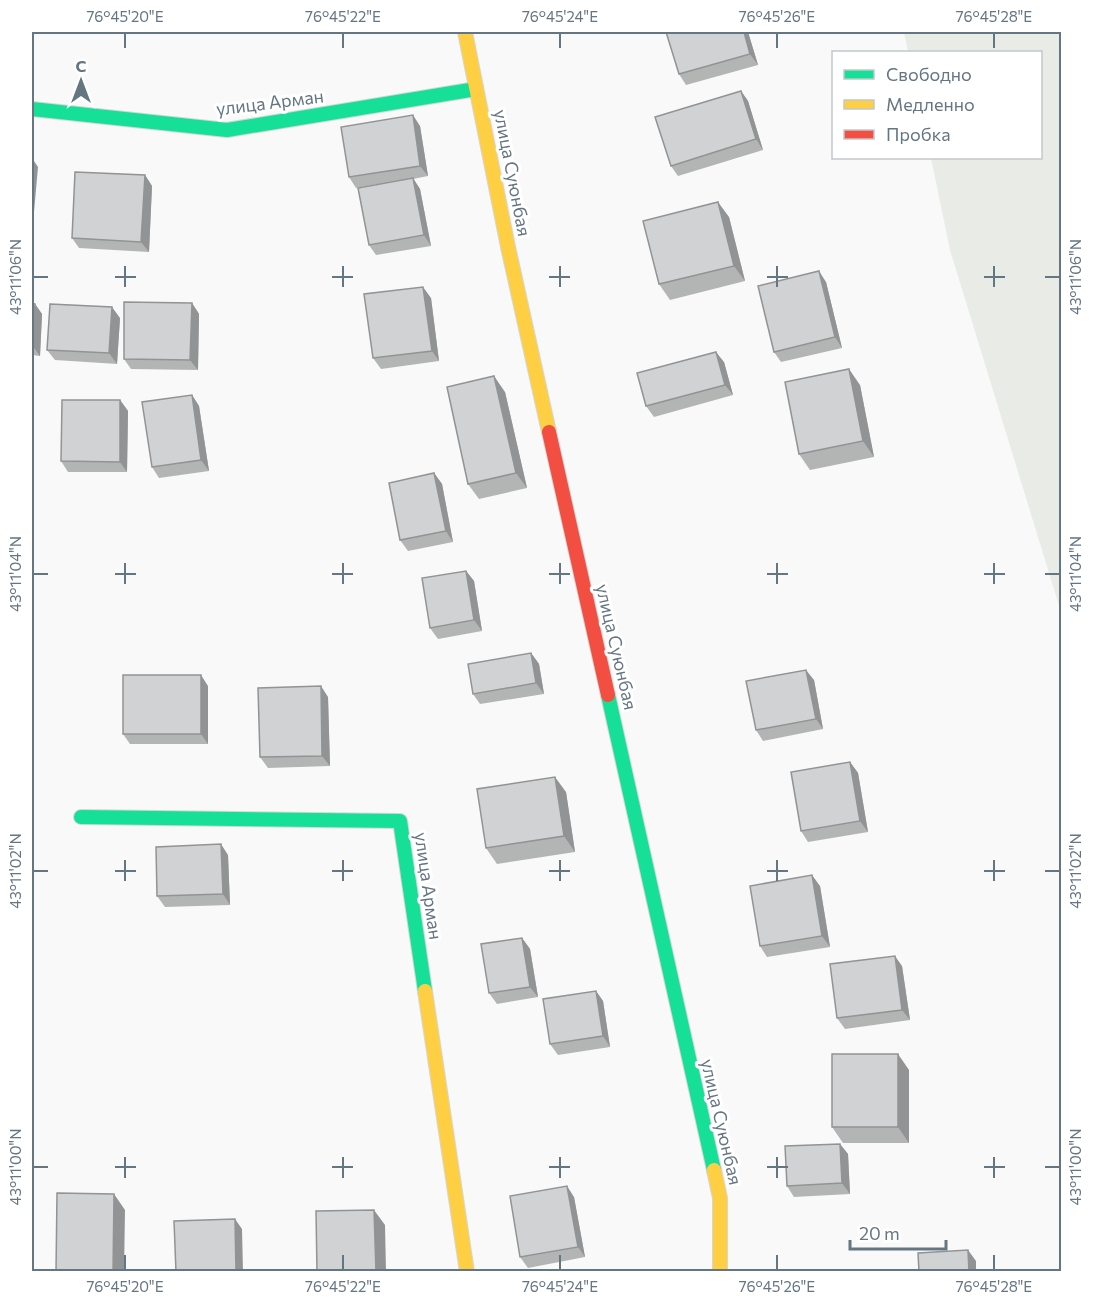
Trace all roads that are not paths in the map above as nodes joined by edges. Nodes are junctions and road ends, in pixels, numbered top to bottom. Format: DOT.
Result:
graph roads {
  1 [pos="465,32"];
  2 [pos="476,89"];
  3 [pos="32,109"];
  4 [pos="81,817"];
  5 [pos="467,1272"];
  6 [pos="720,1272"];
  1 -- 2 [label="main road, улица Суюнбая"];
  2 -- 3 [label="main road, улица Арман"];
  2 -- 6 [label="main road, улица Суюнбая"];
  4 -- 5 [label="main road, улица Арман"];
}
